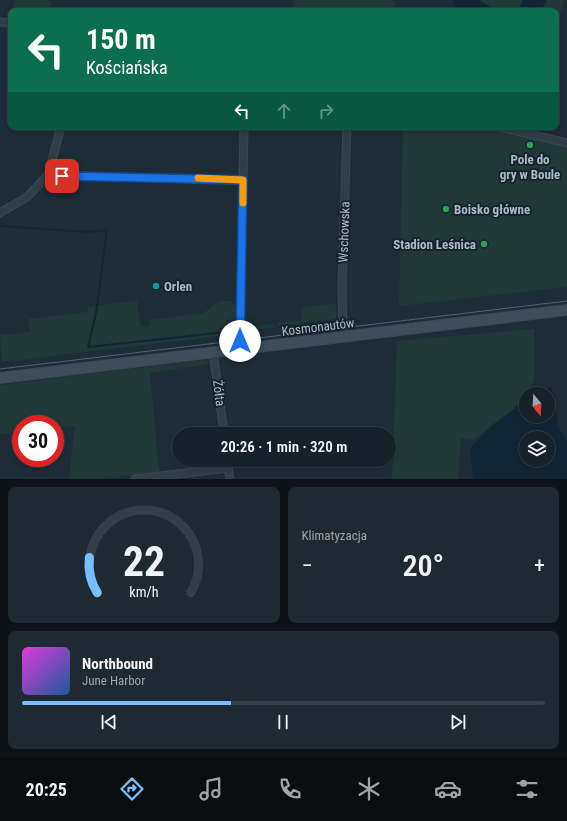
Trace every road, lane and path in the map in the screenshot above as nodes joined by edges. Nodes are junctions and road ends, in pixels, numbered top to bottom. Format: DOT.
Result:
graph roads {
  1 [pos="60,130"];
  2 [pos="244,130"];
  3 [pos="347,130"];
  4 [pos="513,130"];
  5 [pos="567,143"];
  6 [pos="48,175"];
  7 [pos="243,180"];
  8 [pos="0,213"];
  9 [pos="567,310"];
  10 [pos="343,337"];
  11 [pos="240,349"];
  12 [pos="214,352"];
  13 [pos="0,378"];
  14 [pos="223,427"];
  15 [pos="228,468"];
  16 [pos="135,479"];
  17 [pos="230,479"];
  1 -- 6 [label="street"];
  2 -- 7 [label="street"];
  3 -- 10 [label="street, Wschowska"];
  4 -- 5 [label="street"];
  6 -- 7 [label="street"];
  6 -- 8 [label="street"];
  7 -- 11 [label="street"];
  9 -- 10 [label="main road, Kosmonautów"];
  10 -- 11 [label="main road, Kosmonautów"];
  11 -- 12 [label="main road, Kosmonautów"];
  12 -- 13 [label="main road, Kosmonautów"];
  12 -- 14 [label="street, Żółta"];
  15 -- 16 [label="street"];
  15 -- 17 [label="street"];
}
